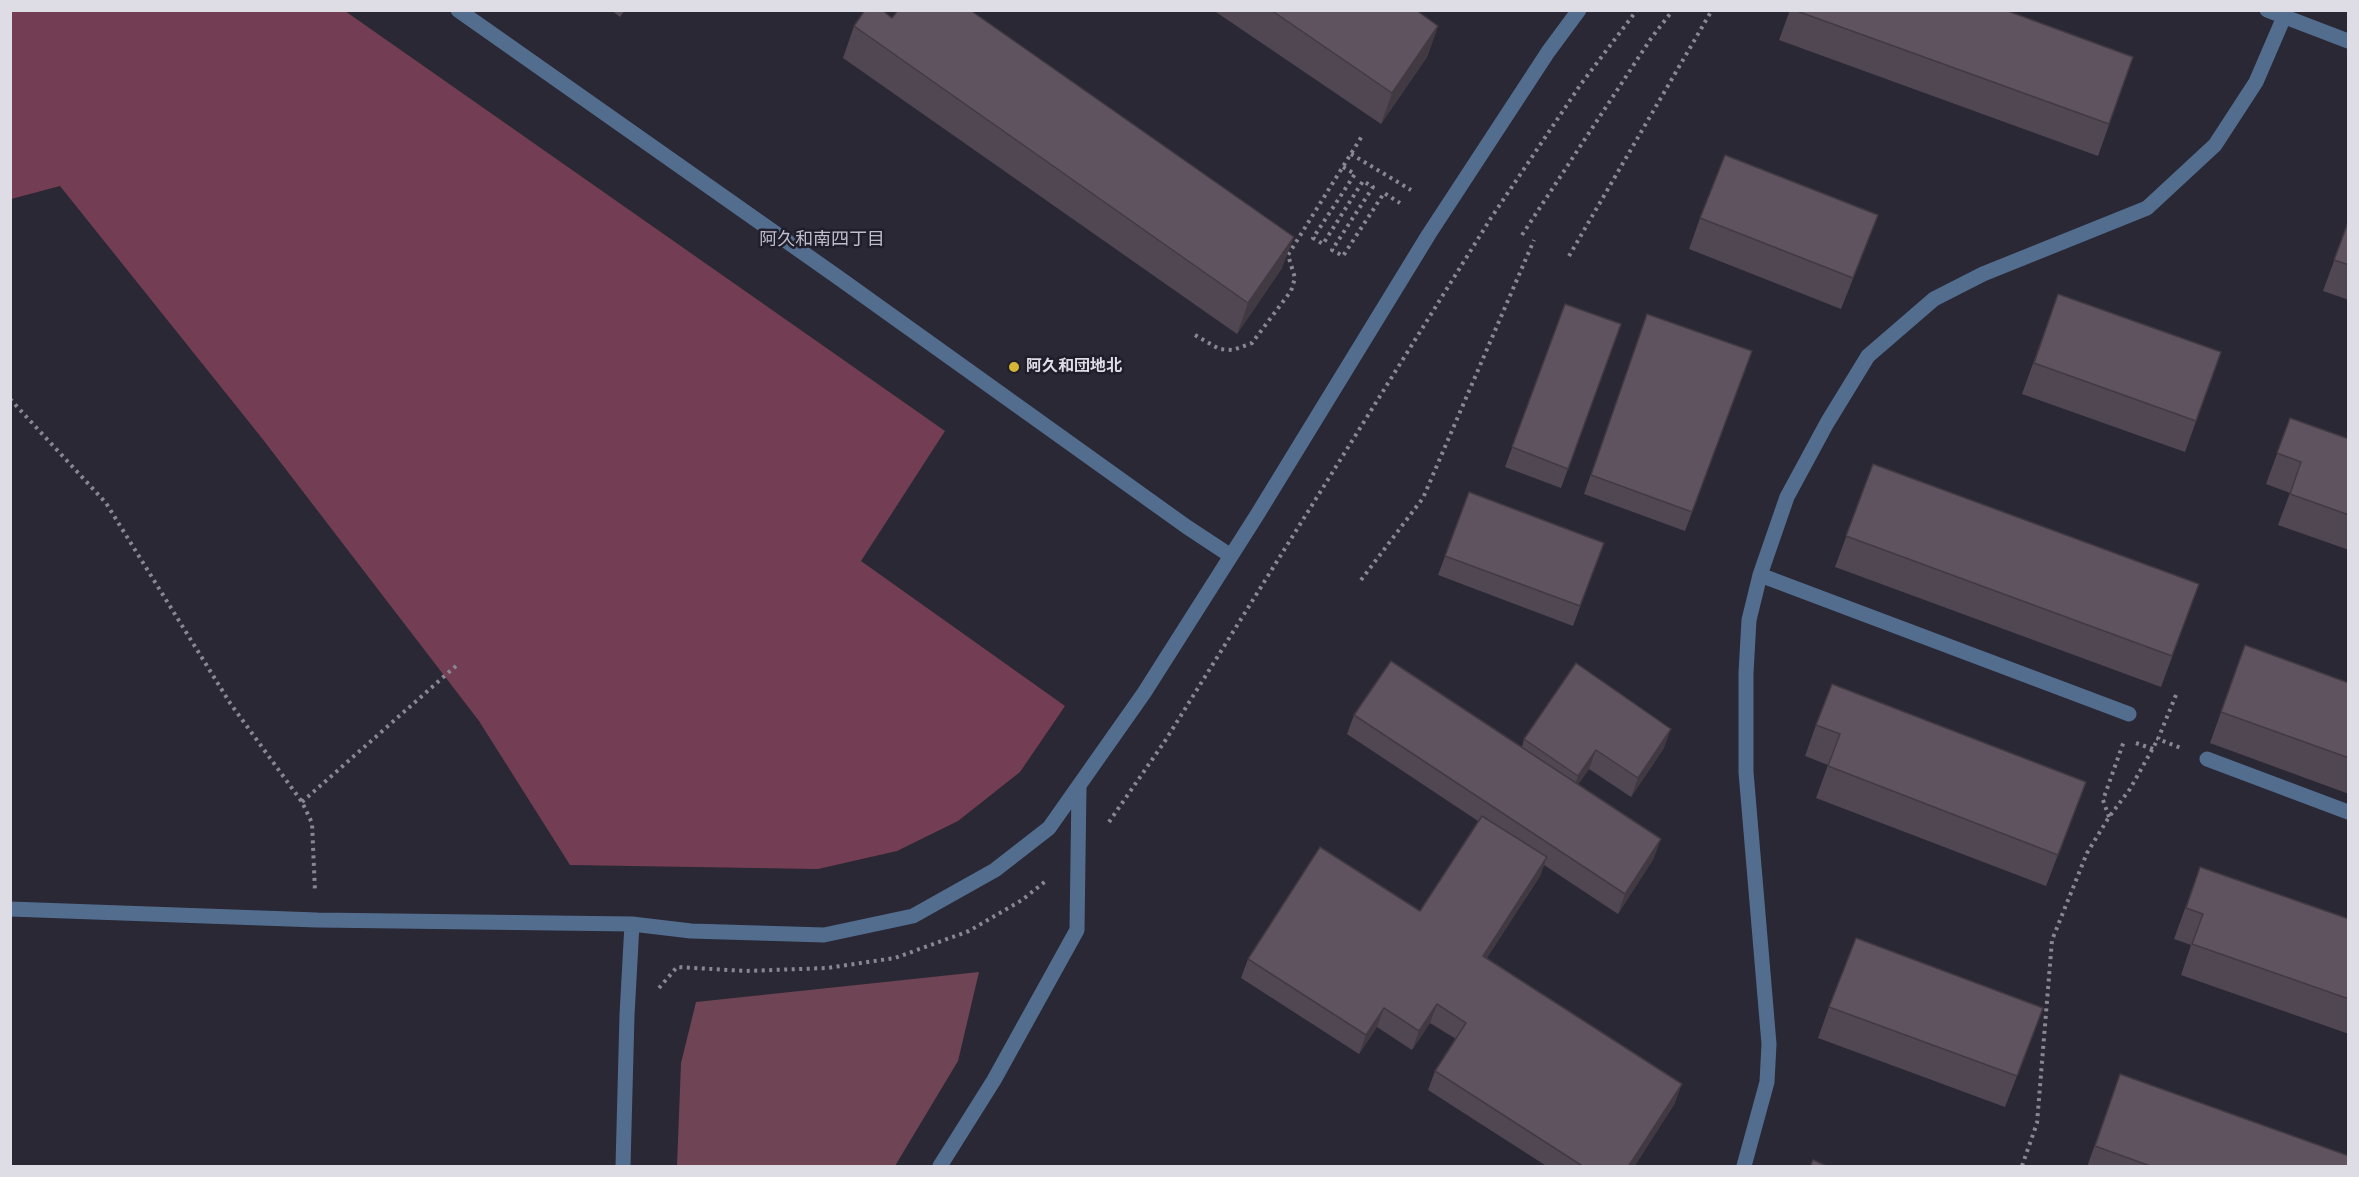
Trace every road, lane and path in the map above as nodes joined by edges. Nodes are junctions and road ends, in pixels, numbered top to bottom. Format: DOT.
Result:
graph roads {
  1 [pos="458,10"];
  2 [pos="1579,10"];
  3 [pos="1673,10"];
  4 [pos="1712,10"];
  5 [pos="2267,10"];
  6 [pos="2284,17"];
  7 [pos="2349,40"];
  8 [pos="1362,136"];
  9 [pos="1351,154"];
  10 [pos="1343,167"];
  11 [pos="1411,190"];
  12 [pos="1400,203"];
  13 [pos="1522,236"];
  14 [pos="1534,240"];
  15 [pos="1569,256"];
  16 [pos="1195,335"];
  17 [pos="10,399"];
  18 [pos="1231,556"];
  19 [pos="1760,575"];
  20 [pos="1360,580"];
  21 [pos="457,665"];
  22 [pos="2176,695"];
  23 [pos="2129,714"];
  24 [pos="2158,739"];
  25 [pos="2182,748"];
  26 [pos="2207,759"];
  27 [pos="1079,788"];
  28 [pos="302,802"];
  29 [pos="2349,812"];
  30 [pos="10,909"];
  31 [pos="317,920"];
  32 [pos="632,924"];
  33 [pos="623,1167"];
  34 [pos="940,1167"];
  35 [pos="1744,1167"];
  36 [pos="2022,1167"];
  1 -- 18 [label="street"];
  2 -- 18 [label="street"];
  3 -- 13 [label="path"];
  4 -- 15 [label="path"];
  5 -- 6 [label="street"];
  6 -- 7 [label="street"];
  6 -- 19 [label="street"];
  8 -- 9 [label="path"];
  9 -- 10 [label="path"];
  9 -- 11 [label="path"];
  10 -- 12 [label="path"];
  10 -- 16 [label="path"];
  14 -- 20 [label="path"];
  17 -- 28 [label="path"];
  18 -- 27 [label="street"];
  19 -- 23 [label="street"];
  19 -- 35 [label="street"];
  21 -- 28 [label="path"];
  22 -- 24 [label="path"];
  24 -- 25 [label="path"];
  24 -- 36 [label="path"];
  26 -- 29 [label="street"];
  27 -- 32 [label="street"];
  27 -- 34 [label="street"];
  28 -- 31 [label="path"];
  30 -- 31 [label="street"];
  31 -- 32 [label="street"];
  32 -- 33 [label="street"];
}
